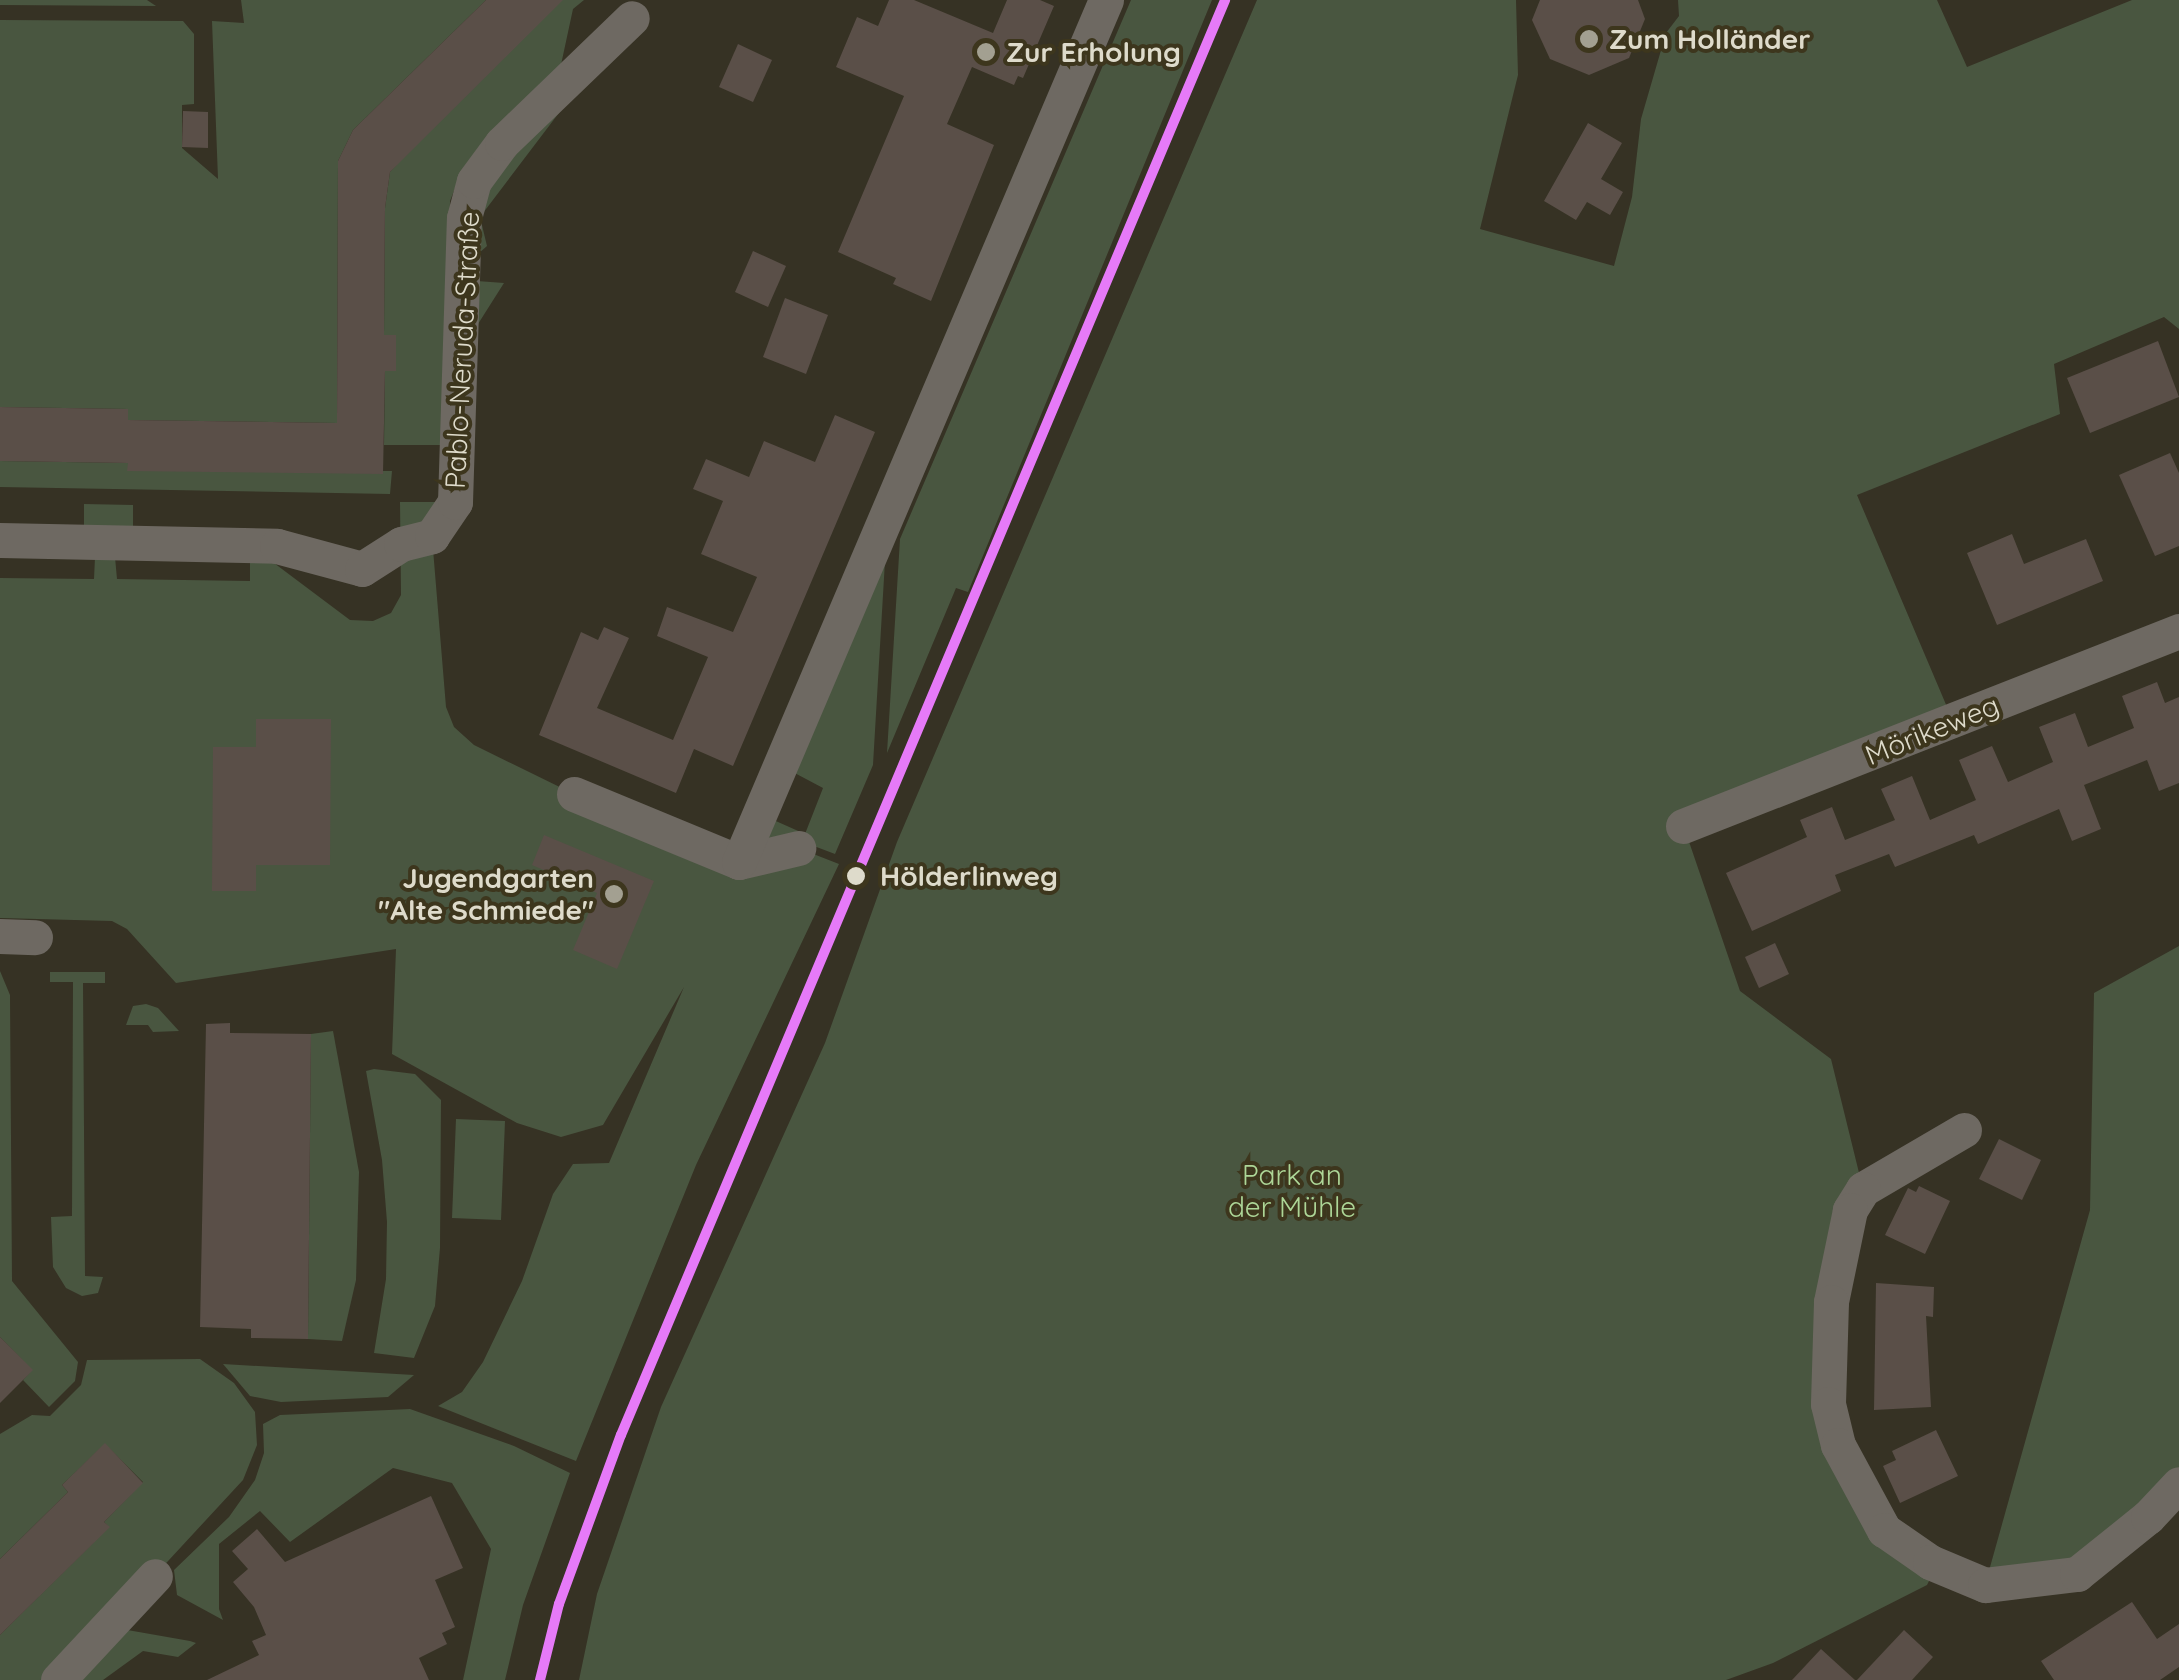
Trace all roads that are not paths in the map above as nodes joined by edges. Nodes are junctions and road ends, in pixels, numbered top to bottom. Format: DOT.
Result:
graph roads {
  1 [pos="1106,0"];
  2 [pos="632,18"];
  3 [pos="0,540"];
  4 [pos="2179,631"];
  5 [pos="574,794"];
  6 [pos="1684,826"];
  7 [pos="798,848"];
  8 [pos="739,862"];
  9 [pos="0,936"];
  10 [pos="36,936"];
  11 [pos="1964,1130"];
  12 [pos="2179,1484"];
  13 [pos="155,1576"];
  14 [pos="58,1680"];
  1 -- 8 [label="street"];
  2 -- 3 [label="street, Pablo-Neruda-Straße"];
  4 -- 6 [label="street, Mörikeweg"];
  5 -- 8 [label="street"];
  7 -- 8 [label="street"];
  9 -- 10 [label="street"];
  11 -- 12 [label="street"];
  13 -- 14 [label="street"];
}
